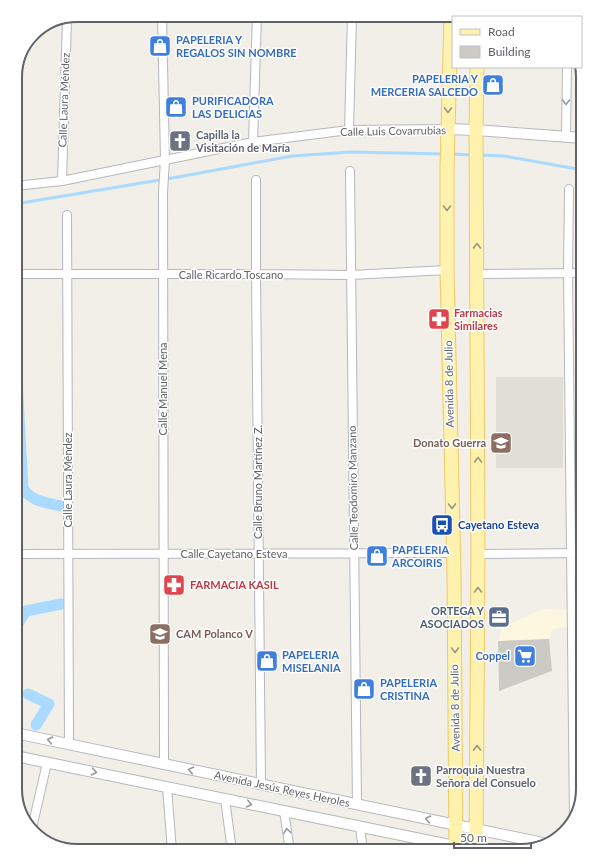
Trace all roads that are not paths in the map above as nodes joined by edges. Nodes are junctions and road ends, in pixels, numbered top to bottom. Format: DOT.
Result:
graph roads {
  1 [pos="162,22"];
  2 [pos="257,22"];
  3 [pos="352,22"];
  4 [pos="450,22"];
  5 [pos="67,23"];
  6 [pos="477,68"];
  7 [pos="567,68"];
  8 [pos="349,130"];
  9 [pos="476,130"];
  10 [pos="448,136"];
  11 [pos="566,136"];
  12 [pos="576,137"];
  13 [pos="254,142"];
  14 [pos="165,162"];
  15 [pos="350,171"];
  16 [pos="256,180"];
  17 [pos="62,181"];
  18 [pos="22,185"];
  19 [pos="569,189"];
  20 [pos="67,215"];
  21 [pos="447,270"];
  22 [pos="576,273"];
  23 [pos="22,274"];
  24 [pos="67,274"];
  25 [pos="256,274"];
  26 [pos="477,274"];
  27 [pos="568,274"];
  28 [pos="163,275"];
  29 [pos="351,276"];
  30 [pos="454,553"];
  31 [pos="571,553"];
  32 [pos="576,553"];
  33 [pos="22,554"];
  34 [pos="164,554"];
  35 [pos="258,554"];
  36 [pos="354,554"];
  37 [pos="478,554"];
  38 [pos="68,555"];
  39 [pos="22,734"];
  40 [pos="69,744"];
  41 [pos="22,758"];
  42 [pos="47,763"];
  43 [pos="164,764"];
  44 [pos="261,784"];
  45 [pos="167,787"];
  46 [pos="225,799"];
  47 [pos="574,804"];
  48 [pos="357,805"];
  49 [pos="284,811"];
  50 [pos="33,822"];
  51 [pos="456,825"];
  52 [pos="360,827"];
  53 [pos="477,829"];
  54 [pos="537,842"];
  55 [pos="171,844"];
  56 [pos="231,844"];
  57 [pos="289,844"];
  58 [pos="362,844"];
  59 [pos="438,844"];
  60 [pos="456,844"];
  61 [pos="477,844"];
  1 -- 14 [label="street, Calle Manuel Mena"];
  2 -- 13 [label="street"];
  3 -- 8 [label="street"];
  4 -- 10 [label="main road, Avenida 8 de Julio, one-way"];
  5 -- 17 [label="street, Calle Laura Méndez"];
  6 -- 9 [label="main road, Avenida 8 de Julio"];
  7 -- 11 [label="street, one-way"];
  8 -- 10 [label="street, Calle Luis Covarrubias"];
  8 -- 13 [label="street, Calle Luis Covarrubias"];
  9 -- 10 [label="street, Calle Luis Covarrubias"];
  9 -- 11 [label="street, Calle Luis Covarrubias"];
  26 -- 9 [label="main road, Avenida 8 de Julio, one-way"];
  10 -- 21 [label="main road, Avenida 8 de Julio, one-way"];
  11 -- 12 [label="street, Calle Luis Covarrubias"];
  13 -- 14 [label="street, Calle Luis Covarrubias"];
  14 -- 17 [label="street, Calle Luis Covarrubias"];
  14 -- 28 [label="street, Calle Manuel Mena"];
  15 -- 29 [label="street, Calle Teodomiro Manzano"];
  16 -- 25 [label="street, Calle Bruno Martínez Z."];
  17 -- 18 [label="street, Calle Luis Covarrubias"];
  19 -- 27 [label="street"];
  20 -- 24 [label="street, Calle Laura Méndez"];
  21 -- 29 [label="street, Calle Ricardo Toscano"];
  21 -- 30 [label="main road, Avenida 8 de Julio, one-way"];
  22 -- 27 [label="street"];
  23 -- 24 [label="street, Calle Ricardo Toscano"];
  24 -- 28 [label="street, Calle Ricardo Toscano"];
  24 -- 38 [label="street, Calle Laura Méndez"];
  25 -- 28 [label="street, Calle Ricardo Toscano"];
  25 -- 29 [label="street, Calle Ricardo Toscano"];
  25 -- 35 [label="street, Calle Bruno Martínez Z."];
  26 -- 27 [label="street"];
  37 -- 26 [label="main road, Avenida 8 de Julio, one-way"];
  27 -- 31 [label="street"];
  28 -- 34 [label="street, Calle Manuel Mena"];
  29 -- 36 [label="street, Calle Teodomiro Manzano"];
  30 -- 36 [label="street, Calle Cayetano Esteva"];
  30 -- 51 [label="main road, Avenida 8 de Julio, one-way"];
  31 -- 32 [label="street"];
  31 -- 37 [label="street"];
  31 -- 47 [label="street"];
  33 -- 38 [label="street, Calle Cayetano Esteva"];
  34 -- 35 [label="street, Calle Cayetano Esteva"];
  34 -- 38 [label="street, Calle Cayetano Esteva"];
  34 -- 43 [label="street, Calle Manuel Mena"];
  35 -- 36 [label="street, Calle Cayetano Esteva"];
  35 -- 44 [label="street, Calle Bruno Martínez Z."];
  36 -- 48 [label="street, Calle Teodomiro Manzano"];
  53 -- 37 [label="main road, Avenida 8 de Julio, one-way"];
  38 -- 40 [label="street, Calle Laura Méndez"];
  40 -- 39 [label="street, Avenida Jesús Reyes Heroles, one-way"];
  40 -- 43 [label="street, Avenida Jesús Reyes Heroles"];
  41 -- 42 [label="street, Avenida Jesús Reyes Heroles"];
  42 -- 45 [label="street, Avenida Jesús Reyes Heroles, one-way"];
  42 -- 50 [label="street"];
  44 -- 43 [label="street, Avenida Jesús Reyes Heroles, one-way"];
  44 -- 48 [label="street, Avenida Jesús Reyes Heroles"];
  45 -- 46 [label="street, Avenida Jesús Reyes Heroles"];
  45 -- 55 [label="street"];
  46 -- 49 [label="street, Avenida Jesús Reyes Heroles, one-way"];
  46 -- 56 [label="street"];
  51 -- 48 [label="street, Avenida Jesús Reyes Heroles, one-way"];
  49 -- 52 [label="street, Avenida Jesús Reyes Heroles"];
  57 -- 49 [label="street, one-way"];
  51 -- 53 [label="street, Avenida Jesús Reyes Heroles"];
  51 -- 60 [label="main road, Avenida 8 de Julio"];
  52 -- 58 [label="street"];
  52 -- 59 [label="street, Avenida Jesús Reyes Heroles"];
  53 -- 54 [label="street, Avenida Jesús Reyes Heroles"];
  53 -- 61 [label="main road, Avenida 8 de Julio"];
}
